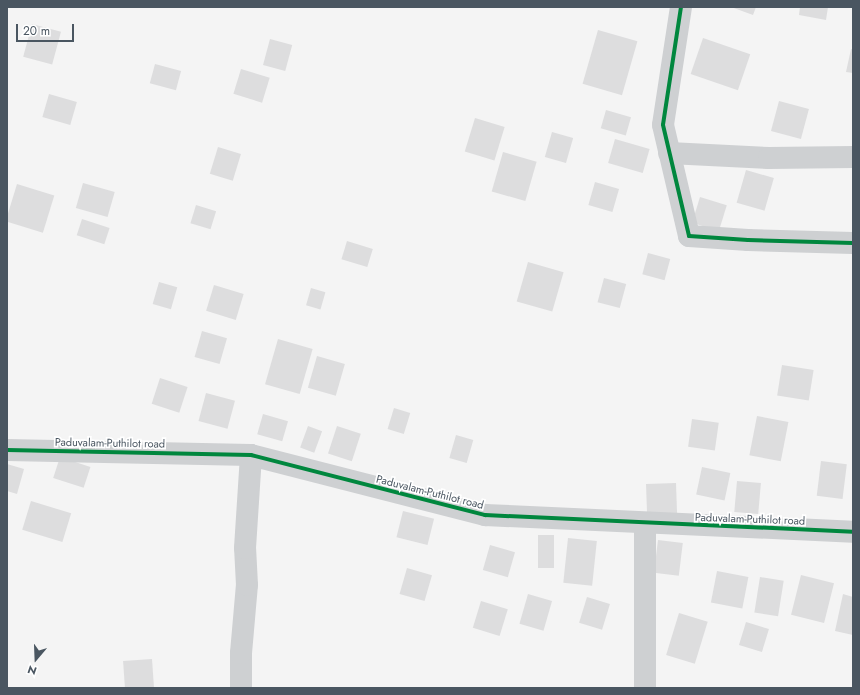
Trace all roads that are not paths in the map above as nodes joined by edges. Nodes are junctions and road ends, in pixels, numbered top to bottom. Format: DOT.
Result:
graph roads {
  1 [pos="681,7"];
  2 [pos="669,153"];
  3 [pos="853,157"];
  4 [pos="853,243"];
  5 [pos="7,450"];
  6 [pos="251,455"];
  7 [pos="645,523"];
  8 [pos="853,532"];
  9 [pos="241,688"];
  10 [pos="645,688"];
  1 -- 2 [label="street"];
  2 -- 3 [label="street"];
  2 -- 4 [label="street"];
  5 -- 6 [label="street, Paduvalam-Puthilot road"];
  6 -- 7 [label="street, Paduvalam-Puthilot road"];
  6 -- 9 [label="street"];
  7 -- 8 [label="street, Paduvalam-Puthilot road"];
  7 -- 10 [label="street"];
}
